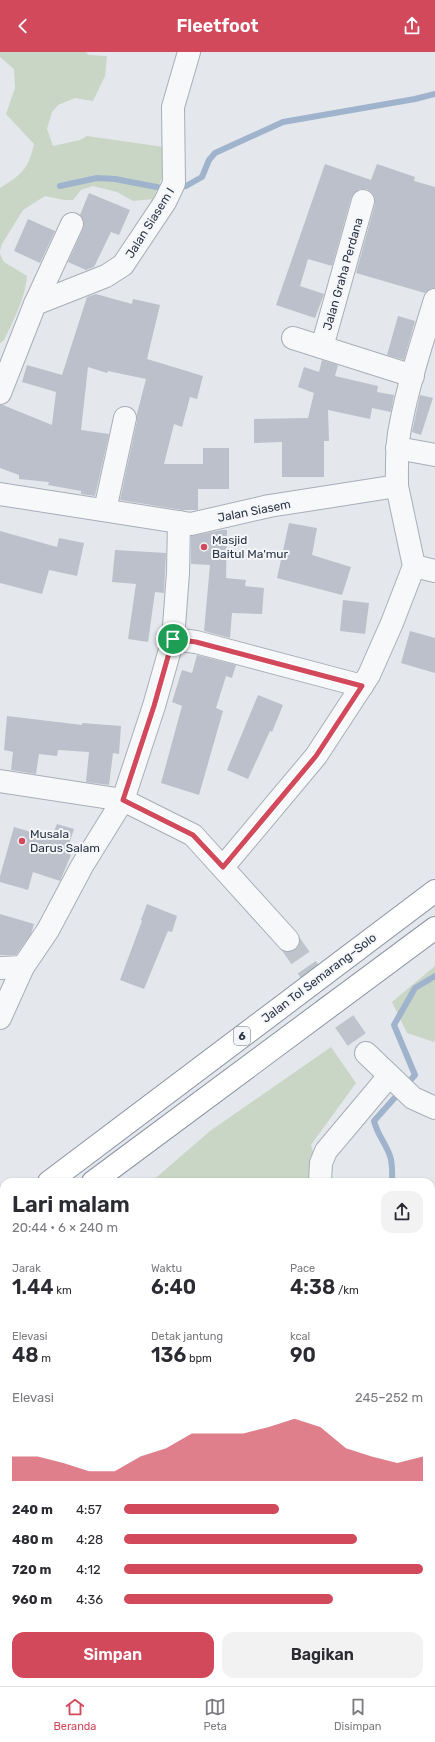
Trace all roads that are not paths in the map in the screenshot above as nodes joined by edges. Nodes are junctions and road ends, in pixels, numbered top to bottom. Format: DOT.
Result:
graph roads {
  1 [pos="188,52"];
  2 [pos="363,201"];
  3 [pos="72,224"];
  4 [pos="435,300"];
  5 [pos="36,304"];
  6 [pos="292,338"];
  7 [pos="322,347"];
  8 [pos="412,376"];
  9 [pos="0,393"];
  10 [pos="125,418"];
  11 [pos="397,448"];
  12 [pos="435,455"];
  13 [pos="397,486"];
  14 [pos="0,494"];
  15 [pos="105,510"];
  16 [pos="179,522"];
  17 [pos="414,566"];
  18 [pos="435,571"];
  19 [pos="173,639"];
  20 [pos="362,686"];
  21 [pos="0,781"];
  22 [pos="123,800"];
  23 [pos="223,867"];
  24 [pos="435,891"];
  25 [pos="435,928"];
  26 [pos="288,940"];
  27 [pos="23,967"];
  28 [pos="0,968"];
  29 [pos="0,1018"];
  30 [pos="366,1054"];
  31 [pos="392,1079"];
  32 [pos="428,1102"];
  33 [pos="54,1178"];
  34 [pos="98,1178"];
  35 [pos="320,1178"];
  1 -- 5 [label="street, Jalan Siasem I"];
  2 -- 7 [label="street, Jalan Graha Perdana"];
  3 -- 5 [label="street"];
  4 -- 8 [label="street"];
  5 -- 9 [label="street"];
  6 -- 7 [label="street, Jalan Graha Perdana"];
  7 -- 8 [label="street, Jalan Graha Perdana"];
  8 -- 11 [label="street"];
  10 -- 15 [label="street"];
  11 -- 12 [label="street"];
  11 -- 13 [label="street"];
  13 -- 16 [label="street, Jalan Siasem"];
  13 -- 17 [label="street"];
  14 -- 15 [label="street, Jalan Siasem"];
  15 -- 16 [label="street, Jalan Siasem"];
  16 -- 19 [label="street"];
  17 -- 18 [label="street"];
  17 -- 20 [label="street"];
  19 -- 20 [label="street"];
  19 -- 22 [label="street"];
  20 -- 23 [label="street"];
  21 -- 22 [label="street"];
  22 -- 23 [label="street"];
  22 -- 27 [label="street"];
  23 -- 26 [label="street"];
  24 -- 33 [label="highway, Jalan Tol Semarang–Solo / 6"];
  25 -- 34 [label="highway, 6"];
  27 -- 28 [label="street"];
  27 -- 29 [label="street"];
  30 -- 31 [label="street"];
  31 -- 32 [label="street"];
  31 -- 35 [label="street"];
}
